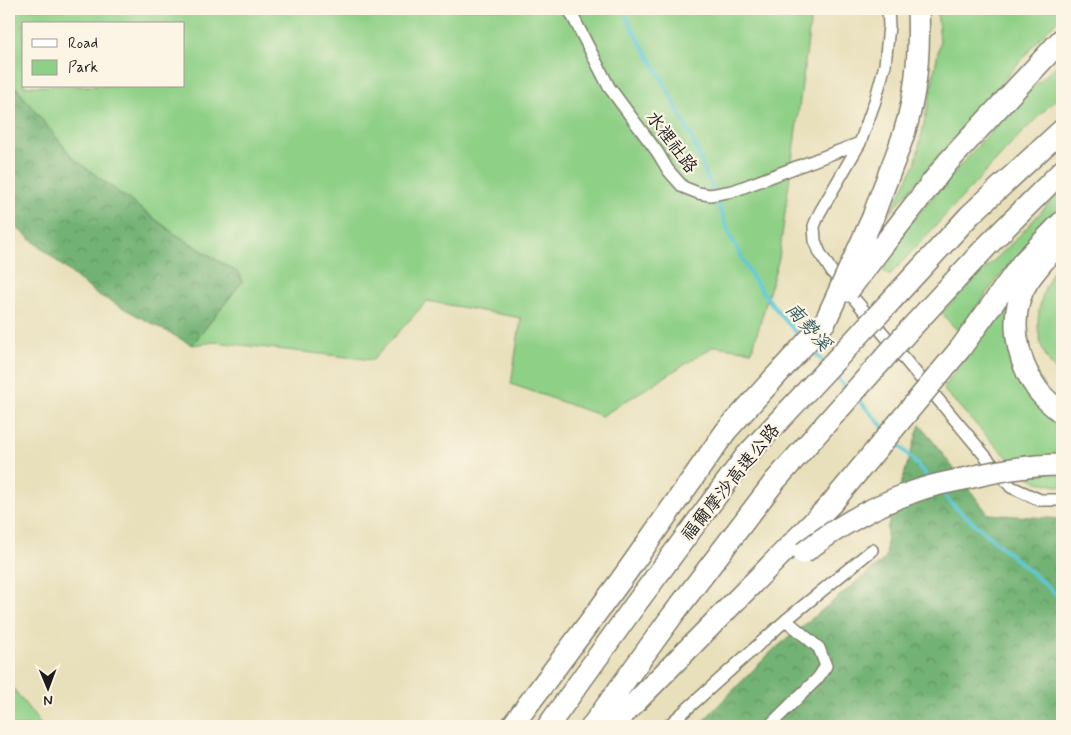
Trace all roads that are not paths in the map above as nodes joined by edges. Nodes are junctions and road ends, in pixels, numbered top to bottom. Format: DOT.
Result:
graph roads {
  1 [pos="569,9"];
  2 [pos="888,9"];
  3 [pos="918,9"];
  4 [pos="1062,39"];
  5 [pos="1062,130"];
  6 [pos="860,143"];
  7 [pos="1062,171"];
  8 [pos="1062,222"];
  9 [pos="1062,240"];
  10 [pos="825,322"];
  11 [pos="1062,413"];
  12 [pos="1062,465"];
  13 [pos="1062,500"];
  14 [pos="872,550"];
  15 [pos="786,620"];
  16 [pos="684,652"];
  17 [pos="512,726"];
  18 [pos="548,726"];
  19 [pos="592,726"];
  20 [pos="612,726"];
  21 [pos="668,726"];
  22 [pos="769,726"];
  1 -- 6 [label="street, 水裡社路"];
  2 -- 6 [label="street"];
  3 -- 10 [label="highway, bridge"];
  4 -- 10 [label="highway, bridge"];
  5 -- 18 [label="highway, 福爾摩沙高速公路, bridge"];
  6 -- 13 [label="street"];
  7 -- 19 [label="highway, 福爾摩沙高速公路, bridge"];
  8 -- 16 [label="highway, bridge"];
  9 -- 11 [label="highway"];
  10 -- 17 [label="highway"];
  12 -- 16 [label="highway, bridge"];
  14 -- 15 [label="street"];
  15 -- 21 [label="street"];
  15 -- 22 [label="street"];
  16 -- 20 [label="highway"];
}
